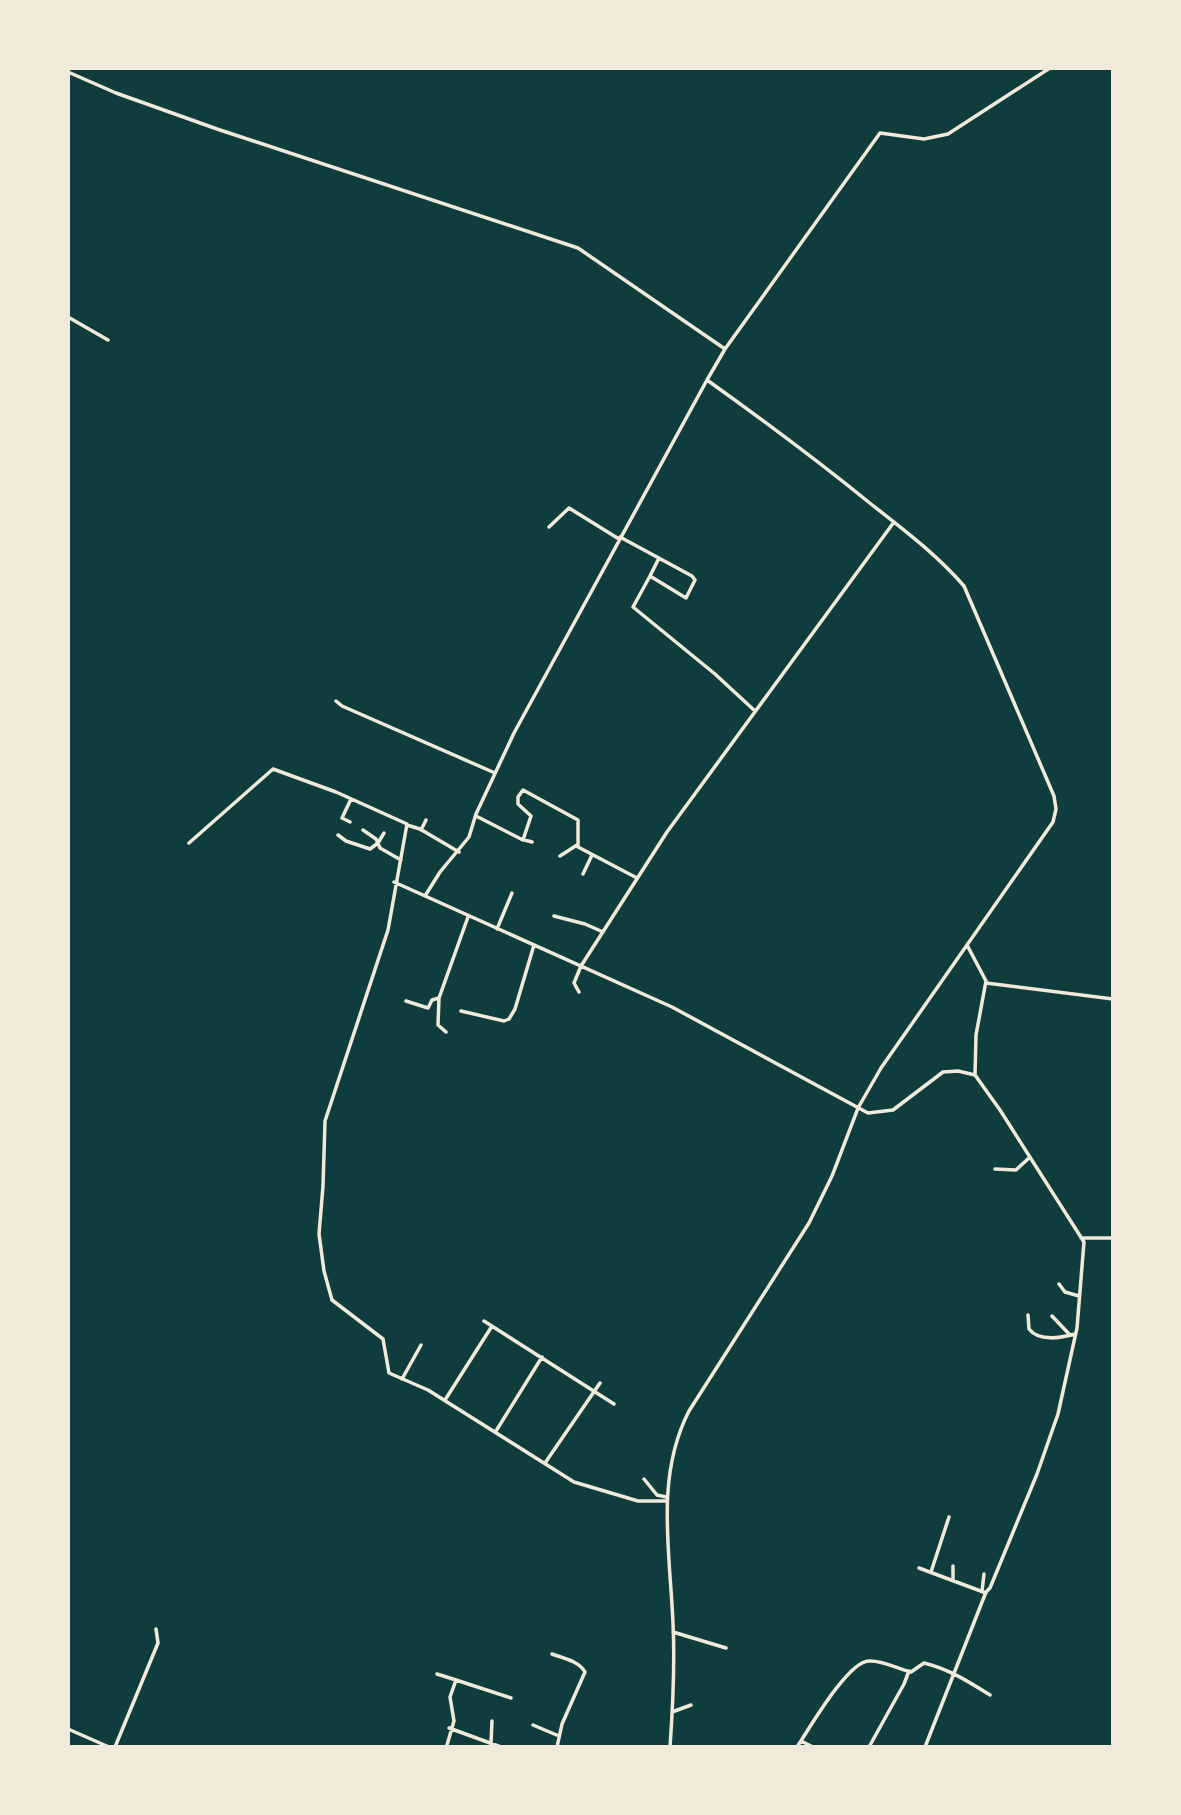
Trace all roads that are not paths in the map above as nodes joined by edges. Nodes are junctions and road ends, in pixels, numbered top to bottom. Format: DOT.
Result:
graph roads {
  1 [pos="1050,68"];
  2 [pos="68,72"];
  3 [pos="68,317"];
  4 [pos="108,340"];
  5 [pos="725,349"];
  6 [pos="707,380"];
  7 [pos="894,522"];
  8 [pos="549,527"];
  9 [pos="620,538"];
  10 [pos="659,558"];
  11 [pos="650,576"];
  12 [pos="336,701"];
  13 [pos="755,711"];
  14 [pos="495,773"];
  15 [pos="351,799"];
  16 [pos="476,816"];
  17 [pos="426,820"];
  18 [pos="350,822"];
  19 [pos="407,825"];
  20 [pos="363,830"];
  21 [pos="421,830"];
  22 [pos="384,833"];
  23 [pos="338,835"];
  24 [pos="523,840"];
  25 [pos="532,842"];
  26 [pos="189,843"];
  27 [pos="378,844"];
  28 [pos="577,845"];
  29 [pos="458,852"];
  30 [pos="592,855"];
  31 [pos="560,856"];
  32 [pos="401,860"];
  33 [pos="583,874"];
  34 [pos="638,878"];
  35 [pos="394,882"];
  36 [pos="512,893"];
  37 [pos="425,896"];
  38 [pos="554,916"];
  39 [pos="468,917"];
  40 [pos="497,929"];
  41 [pos="603,932"];
  42 [pos="534,945"];
  43 [pos="967,945"];
  44 [pos="581,966"];
  45 [pos="986,983"];
  46 [pos="579,992"];
  47 [pos="439,998"];
  48 [pos="1113,999"];
  49 [pos="406,1001"];
  50 [pos="461,1011"];
  51 [pos="446,1032"];
  52 [pos="975,1074"];
  53 [pos="859,1108"];
  54 [pos="1030,1157"];
  55 [pos="995,1169"];
  56 [pos="1081,1238"];
  57 [pos="1113,1238"];
  58 [pos="1059,1284"];
  59 [pos="1079,1296"];
  60 [pos="1028,1315"];
  61 [pos="1052,1316"];
  62 [pos="484,1321"];
  63 [pos="492,1326"];
  64 [pos="1072,1335"];
  65 [pos="421,1345"];
  66 [pos="542,1357"];
  67 [pos="402,1379"];
  68 [pos="600,1383"];
  69 [pos="594,1390"];
  70 [pos="445,1400"];
  71 [pos="614,1404"];
  72 [pos="496,1431"];
  73 [pos="545,1464"];
  74 [pos="644,1479"];
  75 [pos="666,1499"];
  76 [pos="949,1517"];
  77 [pos="953,1566"];
  78 [pos="919,1568"];
  79 [pos="931,1572"];
  80 [pos="984,1574"];
  81 [pos="953,1580"];
  82 [pos="984,1592"];
  83 [pos="156,1629"];
  84 [pos="674,1632"];
  85 [pos="726,1648"];
  86 [pos="552,1654"];
  87 [pos="909,1671"];
  88 [pos="437,1674"];
  89 [pos="955,1674"];
  90 [pos="456,1679"];
  91 [pos="990,1695"];
  92 [pos="511,1698"];
  93 [pos="691,1705"];
  94 [pos="672,1712"];
  95 [pos="492,1721"];
  96 [pos="533,1725"];
  97 [pos="451,1728"];
  98 [pos="68,1729"];
  99 [pos="559,1736"];
  100 [pos="801,1741"];
  101 [pos="491,1743"];
  102 [pos="447,1745"];
  103 [pos="109,1747"];
  104 [pos="115,1747"];
  105 [pos="501,1747"];
  106 [pos="557,1747"];
  107 [pos="670,1747"];
  108 [pos="797,1747"];
  109 [pos="813,1747"];
  110 [pos="869,1747"];
  111 [pos="925,1747"];
  1 -- 5 [label="street"];
  2 -- 5 [label="street"];
  3 -- 4 [label="street"];
  5 -- 6 [label="street"];
  6 -- 7 [label="street"];
  6 -- 9 [label="street"];
  7 -- 13 [label="street"];
  7 -- 43 [label="street"];
  8 -- 9 [label="street"];
  9 -- 10 [label="street"];
  9 -- 14 [label="street"];
  10 -- 11 [label="street"];
  10 -- 11 [label="street"];
  11 -- 13 [label="street"];
  12 -- 14 [label="street"];
  13 -- 34 [label="street"];
  14 -- 16 [label="street"];
  15 -- 18 [label="street"];
  15 -- 19 [label="street"];
  15 -- 26 [label="street"];
  16 -- 24 [label="street"];
  16 -- 29 [label="street"];
  17 -- 21 [label="street"];
  19 -- 21 [label="street"];
  19 -- 32 [label="street"];
  20 -- 27 [label="street"];
  21 -- 29 [label="street"];
  22 -- 27 [label="street"];
  23 -- 27 [label="street"];
  24 -- 25 [label="street"];
  24 -- 28 [label="street"];
  27 -- 32 [label="street"];
  28 -- 30 [label="street"];
  28 -- 31 [label="street"];
  29 -- 37 [label="street"];
  30 -- 33 [label="street"];
  30 -- 34 [label="street"];
  32 -- 35 [label="street"];
  34 -- 41 [label="street"];
  35 -- 37 [label="street"];
  35 -- 67 [label="street"];
  36 -- 40 [label="street"];
  37 -- 39 [label="street"];
  38 -- 41 [label="street"];
  39 -- 40 [label="street"];
  39 -- 47 [label="street"];
  40 -- 42 [label="street"];
  41 -- 44 [label="street"];
  42 -- 44 [label="street"];
  42 -- 50 [label="street"];
  43 -- 45 [label="street"];
  43 -- 53 [label="street"];
  44 -- 46 [label="street"];
  44 -- 53 [label="street"];
  45 -- 48 [label="street"];
  45 -- 52 [label="street"];
  47 -- 49 [label="street"];
  47 -- 51 [label="street"];
  52 -- 53 [label="street"];
  52 -- 54 [label="street"];
  53 -- 75 [label="street"];
  54 -- 55 [label="street"];
  54 -- 56 [label="street"];
  56 -- 57 [label="street"];
  56 -- 59 [label="street"];
  58 -- 59 [label="street"];
  59 -- 64 [label="street"];
  60 -- 64 [label="street"];
  61 -- 64 [label="street"];
  62 -- 63 [label="street"];
  63 -- 66 [label="street"];
  63 -- 70 [label="street"];
  64 -- 82 [label="street"];
  65 -- 67 [label="street"];
  66 -- 69 [label="street"];
  66 -- 72 [label="street"];
  67 -- 70 [label="street"];
  68 -- 69 [label="street"];
  69 -- 71 [label="street"];
  69 -- 73 [label="street"];
  70 -- 72 [label="street"];
  72 -- 73 [label="street"];
  73 -- 75 [label="street"];
  74 -- 75 [label="street"];
  75 -- 84 [label="street"];
  76 -- 79 [label="street"];
  77 -- 81 [label="street"];
  78 -- 79 [label="street"];
  79 -- 81 [label="street"];
  80 -- 82 [label="street"];
  81 -- 82 [label="street"];
  82 -- 89 [label="street"];
  83 -- 104 [label="street"];
  84 -- 85 [label="street"];
  84 -- 94 [label="street"];
  86 -- 99 [label="street"];
  87 -- 89 [label="street"];
  87 -- 100 [label="street"];
  87 -- 110 [label="street"];
  88 -- 90 [label="street"];
  89 -- 91 [label="street"];
  89 -- 111 [label="street"];
  90 -- 92 [label="street"];
  90 -- 97 [label="street"];
  93 -- 94 [label="street"];
  94 -- 107 [label="street"];
  95 -- 101 [label="street"];
  96 -- 99 [label="street"];
  97 -- 101 [label="street"];
  97 -- 102 [label="street"];
  98 -- 103 [label="street"];
  99 -- 106 [label="street"];
  100 -- 108 [label="street"];
  100 -- 109 [label="street"];
  101 -- 105 [label="street"];
}
